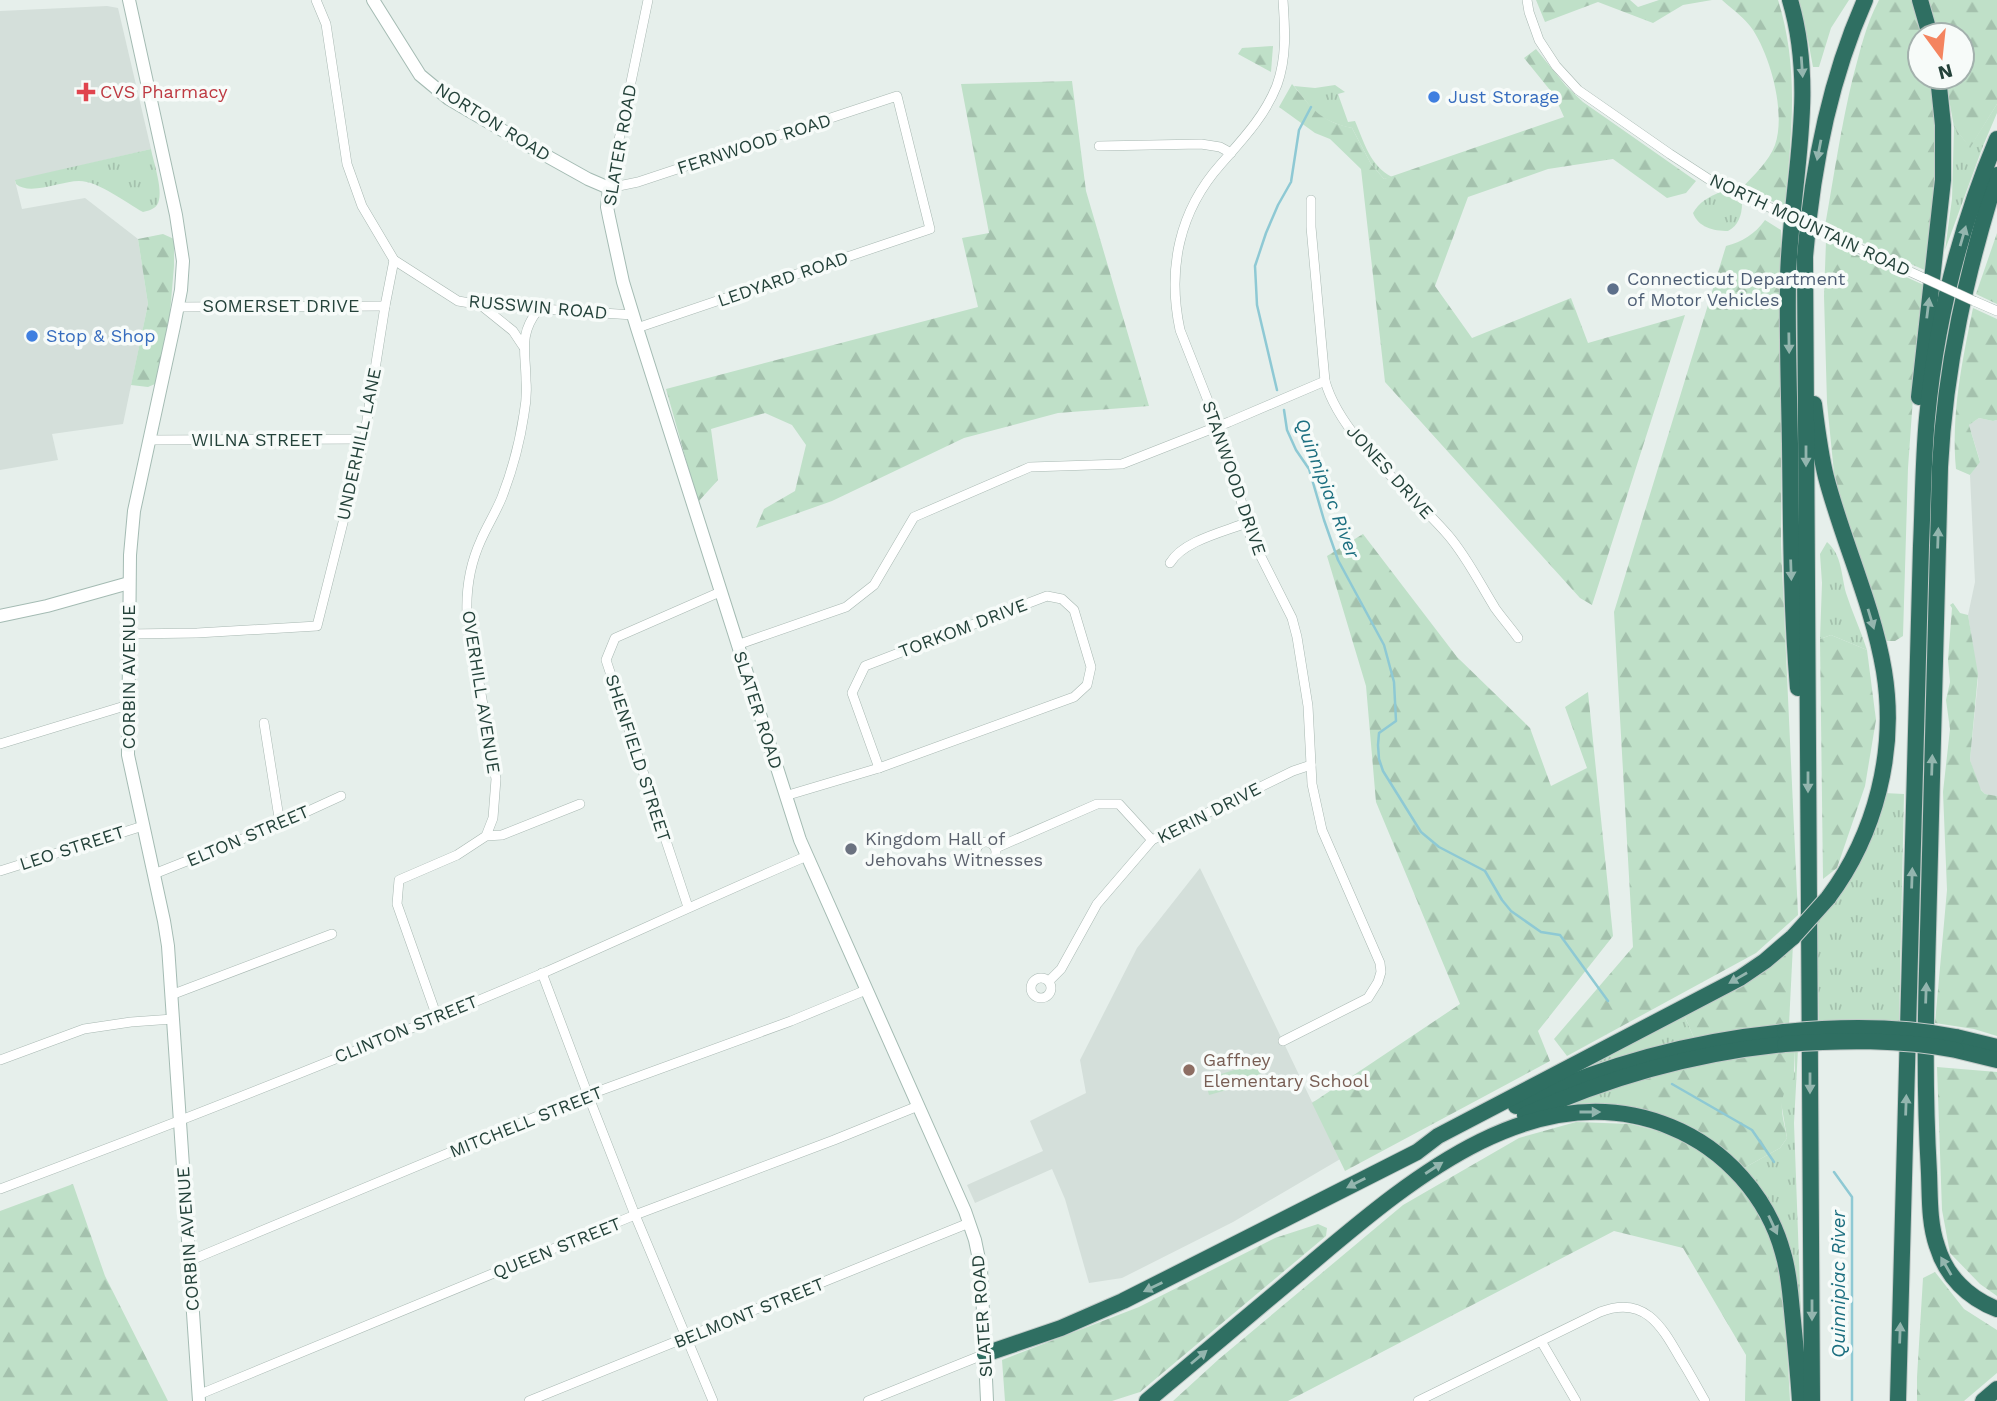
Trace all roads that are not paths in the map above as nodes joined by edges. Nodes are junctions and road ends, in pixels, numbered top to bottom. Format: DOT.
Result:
graph roads {
  1 [pos="129,0"];
  2 [pos="316,0"];
  3 [pos="373,0"];
  4 [pos="648,0"];
  5 [pos="1283,0"];
  6 [pos="1527,0"];
  7 [pos="1790,0"];
  8 [pos="1865,0"];
  9 [pos="1920,0"];
  10 [pos="1926,21"];
  11 [pos="1939,91"];
  12 [pos="1997,139"];
  13 [pos="1100,146"];
  14 [pos="1231,153"];
  15 [pos="1997,175"];
  16 [pos="610,188"];
  17 [pos="1311,200"];
  18 [pos="930,229"];
  19 [pos="394,260"];
  20 [pos="481,305"];
  21 [pos="385,306"];
  22 [pos="178,307"];
  23 [pos="538,310"];
  24 [pos="1997,311"];
  25 [pos="633,314"];
  26 [pos="637,328"];
  27 [pos="523,346"];
  28 [pos="1805,364"];
  29 [pos="1325,381"];
  30 [pos="1218,426"];
  31 [pos="364,439"];
  32 [pos="149,440"];
  33 [pos="1246,523"];
  34 [pos="1921,546"];
  35 [pos="1170,563"];
  36 [pos="129,583"];
  37 [pos="720,592"];
  38 [pos="0,616"];
  39 [pos="129,634"];
  40 [pos="1518,638"];
  41 [pos="737,645"];
  42 [pos="128,705"];
  43 [pos="264,723"];
  44 [pos="0,744"];
  45 [pos="1808,751"];
  46 [pos="1311,765"];
  47 [pos="879,768"];
  48 [pos="341,796"];
  49 [pos="785,796"];
  50 [pos="580,804"];
  51 [pos="280,824"];
  52 [pos="143,826"];
  53 [pos="486,836"];
  54 [pos="1152,840"];
  55 [pos="996,848"];
  56 [pos="807,856"];
  57 [pos="0,871"];
  58 [pos="154,874"];
  59 [pos="688,907"];
  60 [pos="332,934"];
  61 [pos="542,973"];
  62 [pos="1049,981"];
  63 [pos="866,990"];
  64 [pos="171,995"];
  65 [pos="437,1017"];
  66 [pos="173,1019"];
  67 [pos="1785,1038"];
  68 [pos="1283,1041"];
  69 [pos="1956,1043"];
  70 [pos="1997,1047"];
  71 [pos="0,1060"];
  72 [pos="1997,1060"];
  73 [pos="588,1095"];
  74 [pos="918,1106"];
  75 [pos="180,1121"];
  76 [pos="1478,1142"];
  77 [pos="1417,1152"];
  78 [pos="0,1189"];
  79 [pos="635,1215"];
  80 [pos="969,1223"];
  81 [pos="189,1261"];
  82 [pos="1997,1309"];
  83 [pos="687,1338"];
  84 [pos="1541,1341"];
  85 [pos="985,1354"];
  86 [pos="1997,1389"];
  87 [pos="198,1398"];
  88 [pos="529,1401"];
  89 [pos="713,1401"];
  90 [pos="868,1401"];
  91 [pos="988,1401"];
  92 [pos="1147,1401"];
  93 [pos="1418,1401"];
  94 [pos="1576,1401"];
  95 [pos="1705,1401"];
  96 [pos="1800,1401"];
  97 [pos="1812,1401"];
  98 [pos="1898,1401"];
  99 [pos="1983,1401"];
  1 -- 22 [label="main road, CORBIN AVENUE"];
  2 -- 19 [label="street, RUSSWIN ROAD"];
  3 -- 16 [label="main road, NORTON ROAD"];
  4 -- 16 [label="street, SLATER ROAD"];
  5 -- 14 [label="street, STANWOOD DRIVE"];
  6 -- 24 [label="street, NORTH MOUNTAIN ROAD, bridge"];
  7 -- 45 [label="highway, one-way"];
  8 -- 28 [label="highway, one-way"];
  9 -- 10 [label="highway"];
  34 -- 11 [label="highway, one-way"];
  34 -- 12 [label="highway, one-way"];
  13 -- 14 [label="street"];
  14 -- 30 [label="street, STANWOOD DRIVE"];
  82 -- 15 [label="highway, one-way"];
  16 -- 18 [label="street, FERNWOOD ROAD"];
  16 -- 25 [label="main road, SLATER ROAD"];
  17 -- 29 [label="street, JONES DRIVE"];
  18 -- 26 [label="street, LEDYARD ROAD"];
  19 -- 20 [label="street, RUSSWIN ROAD"];
  19 -- 21 [label="street, UNDERHILL LANE"];
  20 -- 23 [label="street, RUSSWIN ROAD"];
  20 -- 27 [label="street"];
  21 -- 22 [label="street, SOMERSET DRIVE"];
  21 -- 31 [label="street, UNDERHILL LANE"];
  22 -- 32 [label="main road, CORBIN AVENUE"];
  23 -- 25 [label="street, RUSSWIN ROAD"];
  23 -- 27 [label="street, OVERHILL AVENUE"];
  25 -- 26 [label="main road, SLATER ROAD"];
  26 -- 37 [label="main road, SLATER ROAD"];
  27 -- 53 [label="street, OVERHILL AVENUE"];
  28 -- 45 [label="highway, one-way"];
  28 -- 77 [label="highway, one-way, bridge"];
  29 -- 30 [label="street"];
  29 -- 40 [label="street, JONES DRIVE"];
  30 -- 33 [label="street, STANWOOD DRIVE"];
  30 -- 41 [label="street"];
  31 -- 32 [label="street, WILNA STREET"];
  31 -- 39 [label="street, UNDERHILL LANE"];
  32 -- 36 [label="main road, CORBIN AVENUE"];
  33 -- 35 [label="street"];
  33 -- 46 [label="street, STANWOOD DRIVE"];
  98 -- 34 [label="highway, one-way"];
  36 -- 38 [label="main road"];
  36 -- 39 [label="main road, CORBIN AVENUE"];
  37 -- 41 [label="main road, SLATER ROAD"];
  37 -- 59 [label="street, SHENFIELD STREET"];
  39 -- 42 [label="main road, CORBIN AVENUE"];
  41 -- 49 [label="main road, SLATER ROAD"];
  42 -- 44 [label="street"];
  42 -- 52 [label="main road, CORBIN AVENUE"];
  43 -- 51 [label="street"];
  45 -- 97 [label="highway, one-way"];
  46 -- 54 [label="street, KERIN DRIVE"];
  46 -- 68 [label="street, STANWOOD DRIVE"];
  47 -- 47 [label="street, TORKOM DRIVE"];
  47 -- 49 [label="street, TORKOM DRIVE"];
  48 -- 51 [label="street, ELTON STREET"];
  49 -- 56 [label="main road, SLATER ROAD"];
  50 -- 53 [label="street"];
  51 -- 58 [label="street, ELTON STREET"];
  52 -- 57 [label="street, LEO STREET"];
  52 -- 58 [label="main road, CORBIN AVENUE"];
  53 -- 65 [label="street"];
  54 -- 55 [label="street"];
  54 -- 62 [label="street, KERIN DRIVE"];
  56 -- 59 [label="street, CLINTON STREET"];
  56 -- 63 [label="main road, SLATER ROAD"];
  58 -- 64 [label="main road, CORBIN AVENUE"];
  59 -- 61 [label="street, CLINTON STREET"];
  60 -- 64 [label="street"];
  61 -- 65 [label="street, CLINTON STREET"];
  61 -- 73 [label="street"];
  63 -- 73 [label="street, MITCHELL STREET"];
  63 -- 74 [label="main road, SLATER ROAD"];
  64 -- 66 [label="main road, CORBIN AVENUE"];
  65 -- 75 [label="street, CLINTON STREET"];
  66 -- 71 [label="street"];
  66 -- 75 [label="main road, CORBIN AVENUE"];
  67 -- 69 [label="highway, bridge"];
  67 -- 76 [label="highway"];
  67 -- 77 [label="highway"];
  69 -- 70 [label="highway"];
  69 -- 72 [label="highway"];
  73 -- 79 [label="street"];
  73 -- 81 [label="street, MITCHELL STREET"];
  74 -- 79 [label="street, QUEEN STREET"];
  74 -- 80 [label="main road, SLATER ROAD"];
  75 -- 78 [label="street, CLINTON STREET"];
  75 -- 81 [label="main road, CORBIN AVENUE"];
  92 -- 76 [label="highway, one-way"];
  76 -- 96 [label="highway, one-way"];
  77 -- 85 [label="highway, one-way"];
  79 -- 83 [label="street"];
  79 -- 87 [label="street, QUEEN STREET"];
  80 -- 83 [label="street, BELMONT STREET"];
  80 -- 85 [label="main road, SLATER ROAD"];
  81 -- 87 [label="main road, CORBIN AVENUE"];
  83 -- 88 [label="street, BELMONT STREET"];
  83 -- 89 [label="street"];
  84 -- 93 [label="street"];
  84 -- 94 [label="street"];
  84 -- 95 [label="street"];
  85 -- 90 [label="street"];
  85 -- 91 [label="main road, SLATER ROAD"];
  86 -- 99 [label="highway"];
}
